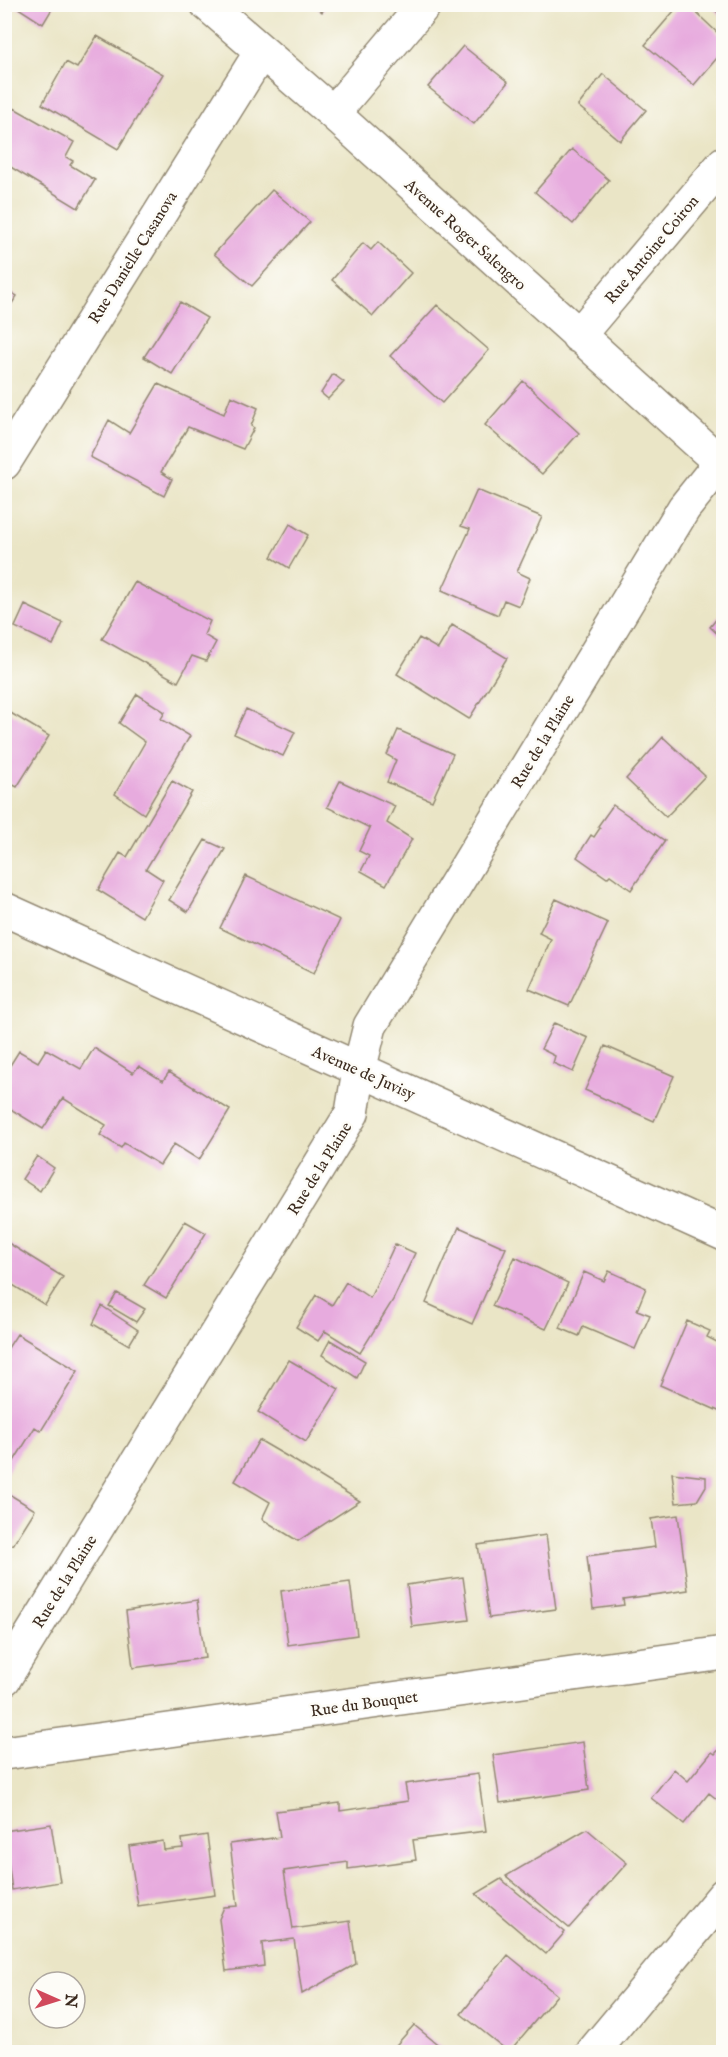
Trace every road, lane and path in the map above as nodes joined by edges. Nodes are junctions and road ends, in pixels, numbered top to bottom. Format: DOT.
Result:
graph roads {
  1 [pos="207,4"];
  2 [pos="425,4"];
  3 [pos="261,52"];
  4 [pos="333,113"];
  5 [pos="723,163"];
  6 [pos="578,336"];
  7 [pos="4,463"];
  8 [pos="722,465"];
  9 [pos="4,909"];
  10 [pos="359,1070"];
  11 [pos="723,1234"];
  12 [pos="723,1653"];
  13 [pos="4,1679"];
  14 [pos="4,1753"];
  15 [pos="723,1895"];
  16 [pos="594,2052"];
  1 -- 3 [label="street, Avenue Roger Salengro"];
  2 -- 4 [label="street"];
  3 -- 4 [label="street, Avenue Roger Salengro"];
  3 -- 7 [label="street, Rue Danielle Casanova"];
  4 -- 6 [label="street, Avenue Roger Salengro"];
  5 -- 6 [label="street, Rue Antoine Coiron"];
  6 -- 8 [label="street, Avenue Roger Salengro"];
  8 -- 10 [label="street, Rue de la Plaine"];
  9 -- 10 [label="street, Avenue de Juvisy"];
  10 -- 11 [label="street, Avenue de Juvisy"];
  10 -- 13 [label="street, Rue de la Plaine"];
  12 -- 14 [label="street, Rue du Bouquet"];
  15 -- 16 [label="street"];
}
